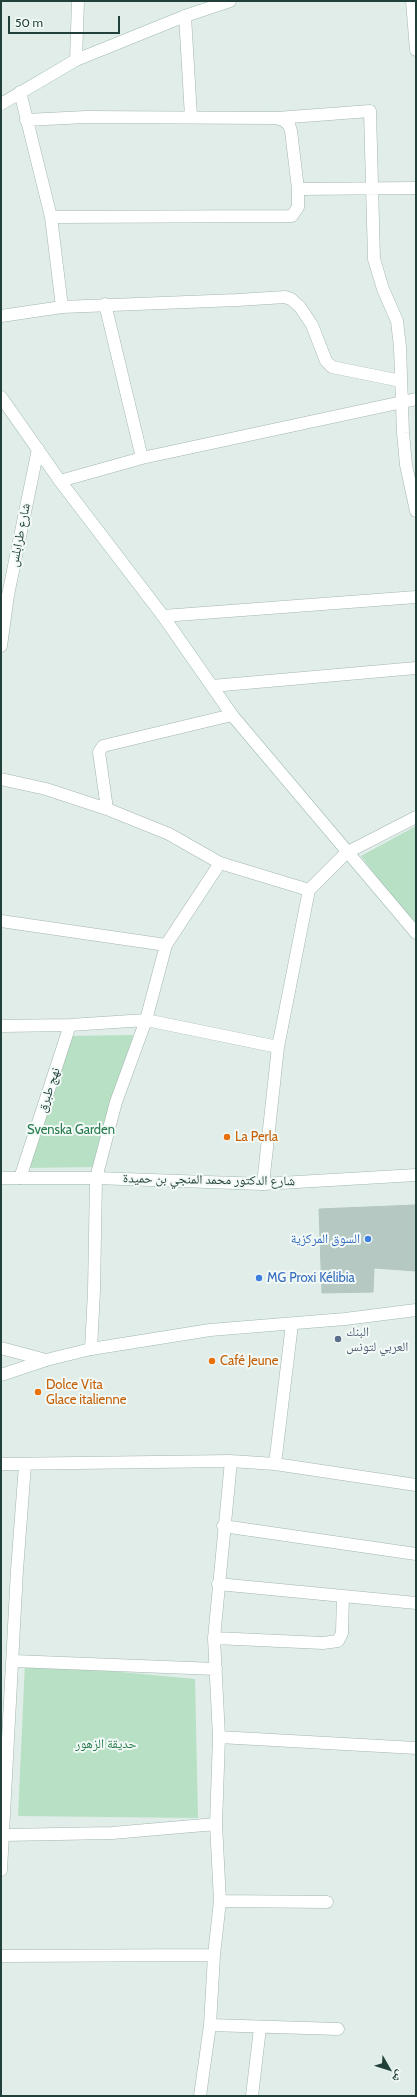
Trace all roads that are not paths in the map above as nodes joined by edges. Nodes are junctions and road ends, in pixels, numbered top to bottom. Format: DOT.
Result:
graph roads {
  1 [pos="78,1"];
  2 [pos="230,1"];
  3 [pos="412,1"];
  4 [pos="185,16"];
  5 [pos="416,50"];
  6 [pos="76,60"];
  7 [pos="20,92"];
  8 [pos="1,104"];
  9 [pos="191,117"];
  10 [pos="275,118"];
  11 [pos="26,120"];
  12 [pos="371,188"];
  13 [pos="416,188"];
  14 [pos="298,189"];
  15 [pos="51,217"];
  16 [pos="105,304"];
  17 [pos="62,307"];
  18 [pos="1,316"];
  19 [pos="401,381"];
  20 [pos="1,397"];
  21 [pos="416,399"];
  22 [pos="402,401"];
  23 [pos="38,449"];
  24 [pos="142,458"];
  25 [pos="411,465"];
  26 [pos="60,481"];
  27 [pos="416,511"];
  28 [pos="5,595"];
  29 [pos="416,596"];
  30 [pos="163,616"];
  31 [pos="1,646"];
  32 [pos="416,668"];
  33 [pos="212,686"];
  34 [pos="232,715"];
  35 [pos="1,779"];
  36 [pos="107,809"];
  37 [pos="416,817"];
  38 [pos="346,853"];
  39 [pos="220,863"];
  40 [pos="309,890"];
  41 [pos="1,921"];
  42 [pos="416,933"];
  43 [pos="166,945"];
  44 [pos="146,1020"];
  45 [pos="70,1025"];
  46 [pos="1,1026"];
  47 [pos="278,1047"];
  48 [pos="416,1175"];
  49 [pos="1,1178"];
  50 [pos="20,1178"];
  51 [pos="96,1178"];
  52 [pos="263,1184"];
  53 [pos="416,1310"];
  54 [pos="292,1324"];
  55 [pos="1,1348"];
  56 [pos="91,1349"];
  57 [pos="46,1360"];
  58 [pos="1,1375"];
  59 [pos="231,1462"];
  60 [pos="1,1464"];
  61 [pos="275,1464"];
  62 [pos="25,1465"];
  63 [pos="416,1485"];
  64 [pos="223,1526"];
  65 [pos="416,1554"];
  66 [pos="218,1584"];
  67 [pos="343,1596"];
  68 [pos="416,1602"];
  69 [pos="214,1638"];
  70 [pos="13,1661"];
  71 [pos="216,1668"];
  72 [pos="5,1724"];
  73 [pos="219,1737"];
  74 [pos="416,1748"];
  75 [pos="216,1824"];
  76 [pos="4,1834"];
  77 [pos="1,1865"];
  78 [pos="1,1870"];
  79 [pos="220,1901"];
  80 [pos="327,1902"];
  81 [pos="214,1955"];
  82 [pos="1,1956"];
  83 [pos="210,2025"];
  84 [pos="260,2028"];
  85 [pos="338,2029"];
  86 [pos="200,2096"];
  87 [pos="252,2096"];
  1 -- 6 [label="street"];
  2 -- 4 [label="street"];
  3 -- 5 [label="street"];
  4 -- 6 [label="street"];
  4 -- 9 [label="street"];
  6 -- 7 [label="street"];
  7 -- 8 [label="street"];
  7 -- 11 [label="street"];
  9 -- 10 [label="street"];
  9 -- 11 [label="street"];
  10 -- 12 [label="street"];
  10 -- 14 [label="street"];
  11 -- 15 [label="street"];
  12 -- 13 [label="street"];
  12 -- 14 [label="street"];
  12 -- 19 [label="street"];
  14 -- 15 [label="street"];
  15 -- 17 [label="street"];
  16 -- 17 [label="street"];
  16 -- 19 [label="street"];
  16 -- 24 [label="street"];
  17 -- 18 [label="street"];
  19 -- 22 [label="street"];
  20 -- 23 [label="street"];
  21 -- 22 [label="street"];
  22 -- 24 [label="street"];
  22 -- 25 [label="street"];
  23 -- 26 [label="street"];
  23 -- 28 [label="street, شارع طرابلس"];
  24 -- 26 [label="street"];
  25 -- 27 [label="street"];
  26 -- 30 [label="street"];
  28 -- 31 [label="street, شارع طرابلس"];
  29 -- 30 [label="street"];
  30 -- 33 [label="street"];
  32 -- 33 [label="street"];
  33 -- 34 [label="street"];
  34 -- 36 [label="street"];
  34 -- 38 [label="street"];
  35 -- 36 [label="street"];
  36 -- 39 [label="street"];
  37 -- 38 [label="street"];
  38 -- 40 [label="street"];
  38 -- 42 [label="street"];
  39 -- 40 [label="street"];
  39 -- 43 [label="street"];
  40 -- 47 [label="street"];
  41 -- 43 [label="street"];
  43 -- 44 [label="street"];
  44 -- 45 [label="street"];
  44 -- 47 [label="street"];
  44 -- 51 [label="street"];
  45 -- 46 [label="street"];
  45 -- 50 [label="street, نهج طبرق"];
  47 -- 52 [label="street"];
  48 -- 52 [label="street, شارع الدكتور محمد المنجي بن حميدة"];
  49 -- 50 [label="street, شارع الدكتور محمد المنجي بن حميدة"];
  50 -- 51 [label="street, شارع الدكتور محمد المنجي بن حميدة"];
  51 -- 52 [label="street, شارع الدكتور محمد المنجي بن حميدة"];
  51 -- 56 [label="street"];
  53 -- 54 [label="street"];
  54 -- 56 [label="street"];
  54 -- 61 [label="street"];
  55 -- 57 [label="street"];
  56 -- 57 [label="street"];
  57 -- 58 [label="street"];
  59 -- 61 [label="street"];
  59 -- 62 [label="street"];
  59 -- 64 [label="street"];
  60 -- 62 [label="street"];
  61 -- 63 [label="street"];
  62 -- 70 [label="street"];
  64 -- 65 [label="street"];
  64 -- 66 [label="street"];
  66 -- 67 [label="street"];
  66 -- 69 [label="street"];
  67 -- 68 [label="street"];
  67 -- 69 [label="street"];
  69 -- 71 [label="street"];
  70 -- 71 [label="street"];
  70 -- 72 [label="street"];
  71 -- 73 [label="street"];
  72 -- 76 [label="street"];
  73 -- 74 [label="street"];
  73 -- 75 [label="street"];
  75 -- 76 [label="street"];
  75 -- 79 [label="street"];
  76 -- 77 [label="street"];
  77 -- 78 [label="street"];
  79 -- 80 [label="street"];
  79 -- 81 [label="street"];
  81 -- 82 [label="street"];
  81 -- 83 [label="street"];
  83 -- 84 [label="street"];
  83 -- 86 [label="street"];
  84 -- 85 [label="street"];
  84 -- 87 [label="street"];
}
